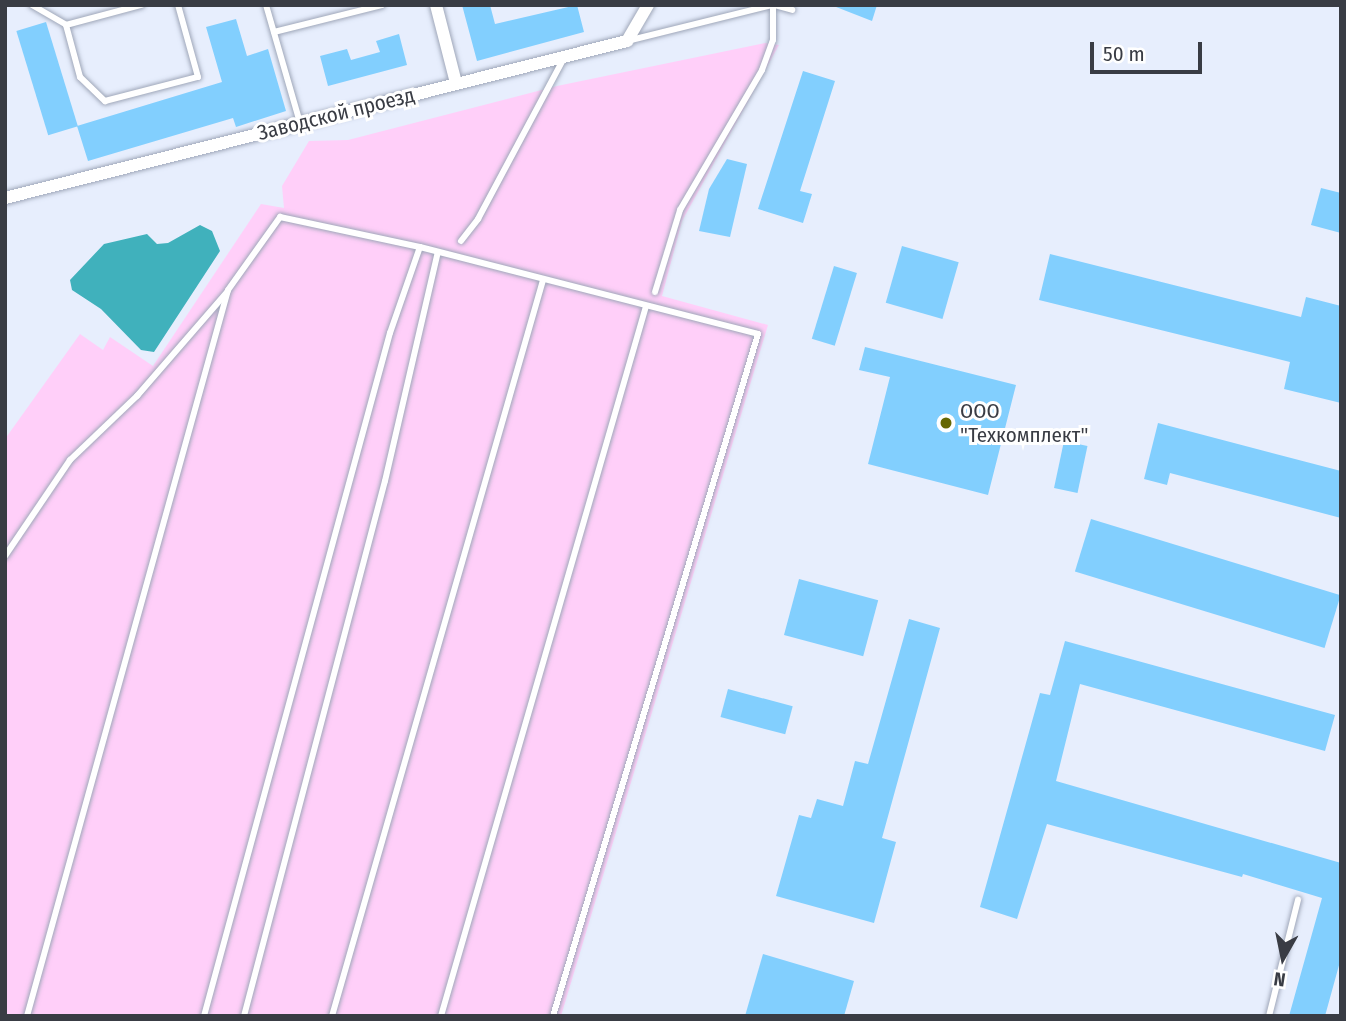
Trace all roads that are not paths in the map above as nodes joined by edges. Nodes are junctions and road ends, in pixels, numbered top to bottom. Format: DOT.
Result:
graph roads {
  1 [pos="32,5"];
  2 [pos="141,5"];
  3 [pos="178,5"];
  4 [pos="266,5"];
  5 [pos="382,5"];
  6 [pos="436,5"];
  7 [pos="648,5"];
  8 [pos="773,5"];
  9 [pos="792,10"];
  10 [pos="66,25"];
  11 [pos="274,32"];
  12 [pos="627,41"];
  13 [pos="565,57"];
  14 [pos="456,83"];
  15 [pos="300,123"];
  16 [pos="5,198"];
  17 [pos="461,241"];
  18 [pos="420,247"];
  19 [pos="438,252"];
  20 [pos="543,280"];
  21 [pos="228,290"];
  22 [pos="655,292"];
  23 [pos="646,306"];
  24 [pos="5,555"];
  25 [pos="1298,900"];
  26 [pos="27,1016"];
  27 [pos="204,1016"];
  28 [pos="244,1016"];
  29 [pos="332,1016"];
  30 [pos="441,1016"];
  31 [pos="553,1016"];
  32 [pos="1269,1016"];
  1 -- 10 [label="lane"];
  2 -- 10 [label="lane"];
  3 -- 10 [label="lane"];
  4 -- 11 [label="lane"];
  5 -- 11 [label="lane"];
  6 -- 14 [label="street"];
  7 -- 12 [label="street"];
  8 -- 9 [label="lane"];
  8 -- 12 [label="lane"];
  8 -- 22 [label="lane"];
  11 -- 15 [label="lane"];
  12 -- 13 [label="street, Заводской проезд"];
  13 -- 14 [label="street, Заводской проезд"];
  13 -- 17 [label="lane"];
  14 -- 15 [label="street, Заводской проезд"];
  15 -- 16 [label="street, Заводской проезд"];
  18 -- 19 [label="lane"];
  18 -- 21 [label="lane"];
  18 -- 27 [label="lane"];
  19 -- 20 [label="lane"];
  19 -- 28 [label="lane"];
  20 -- 23 [label="lane"];
  20 -- 29 [label="lane"];
  21 -- 24 [label="lane"];
  21 -- 26 [label="lane"];
  23 -- 30 [label="lane"];
  23 -- 31 [label="lane"];
  25 -- 32 [label="lane"];
}
